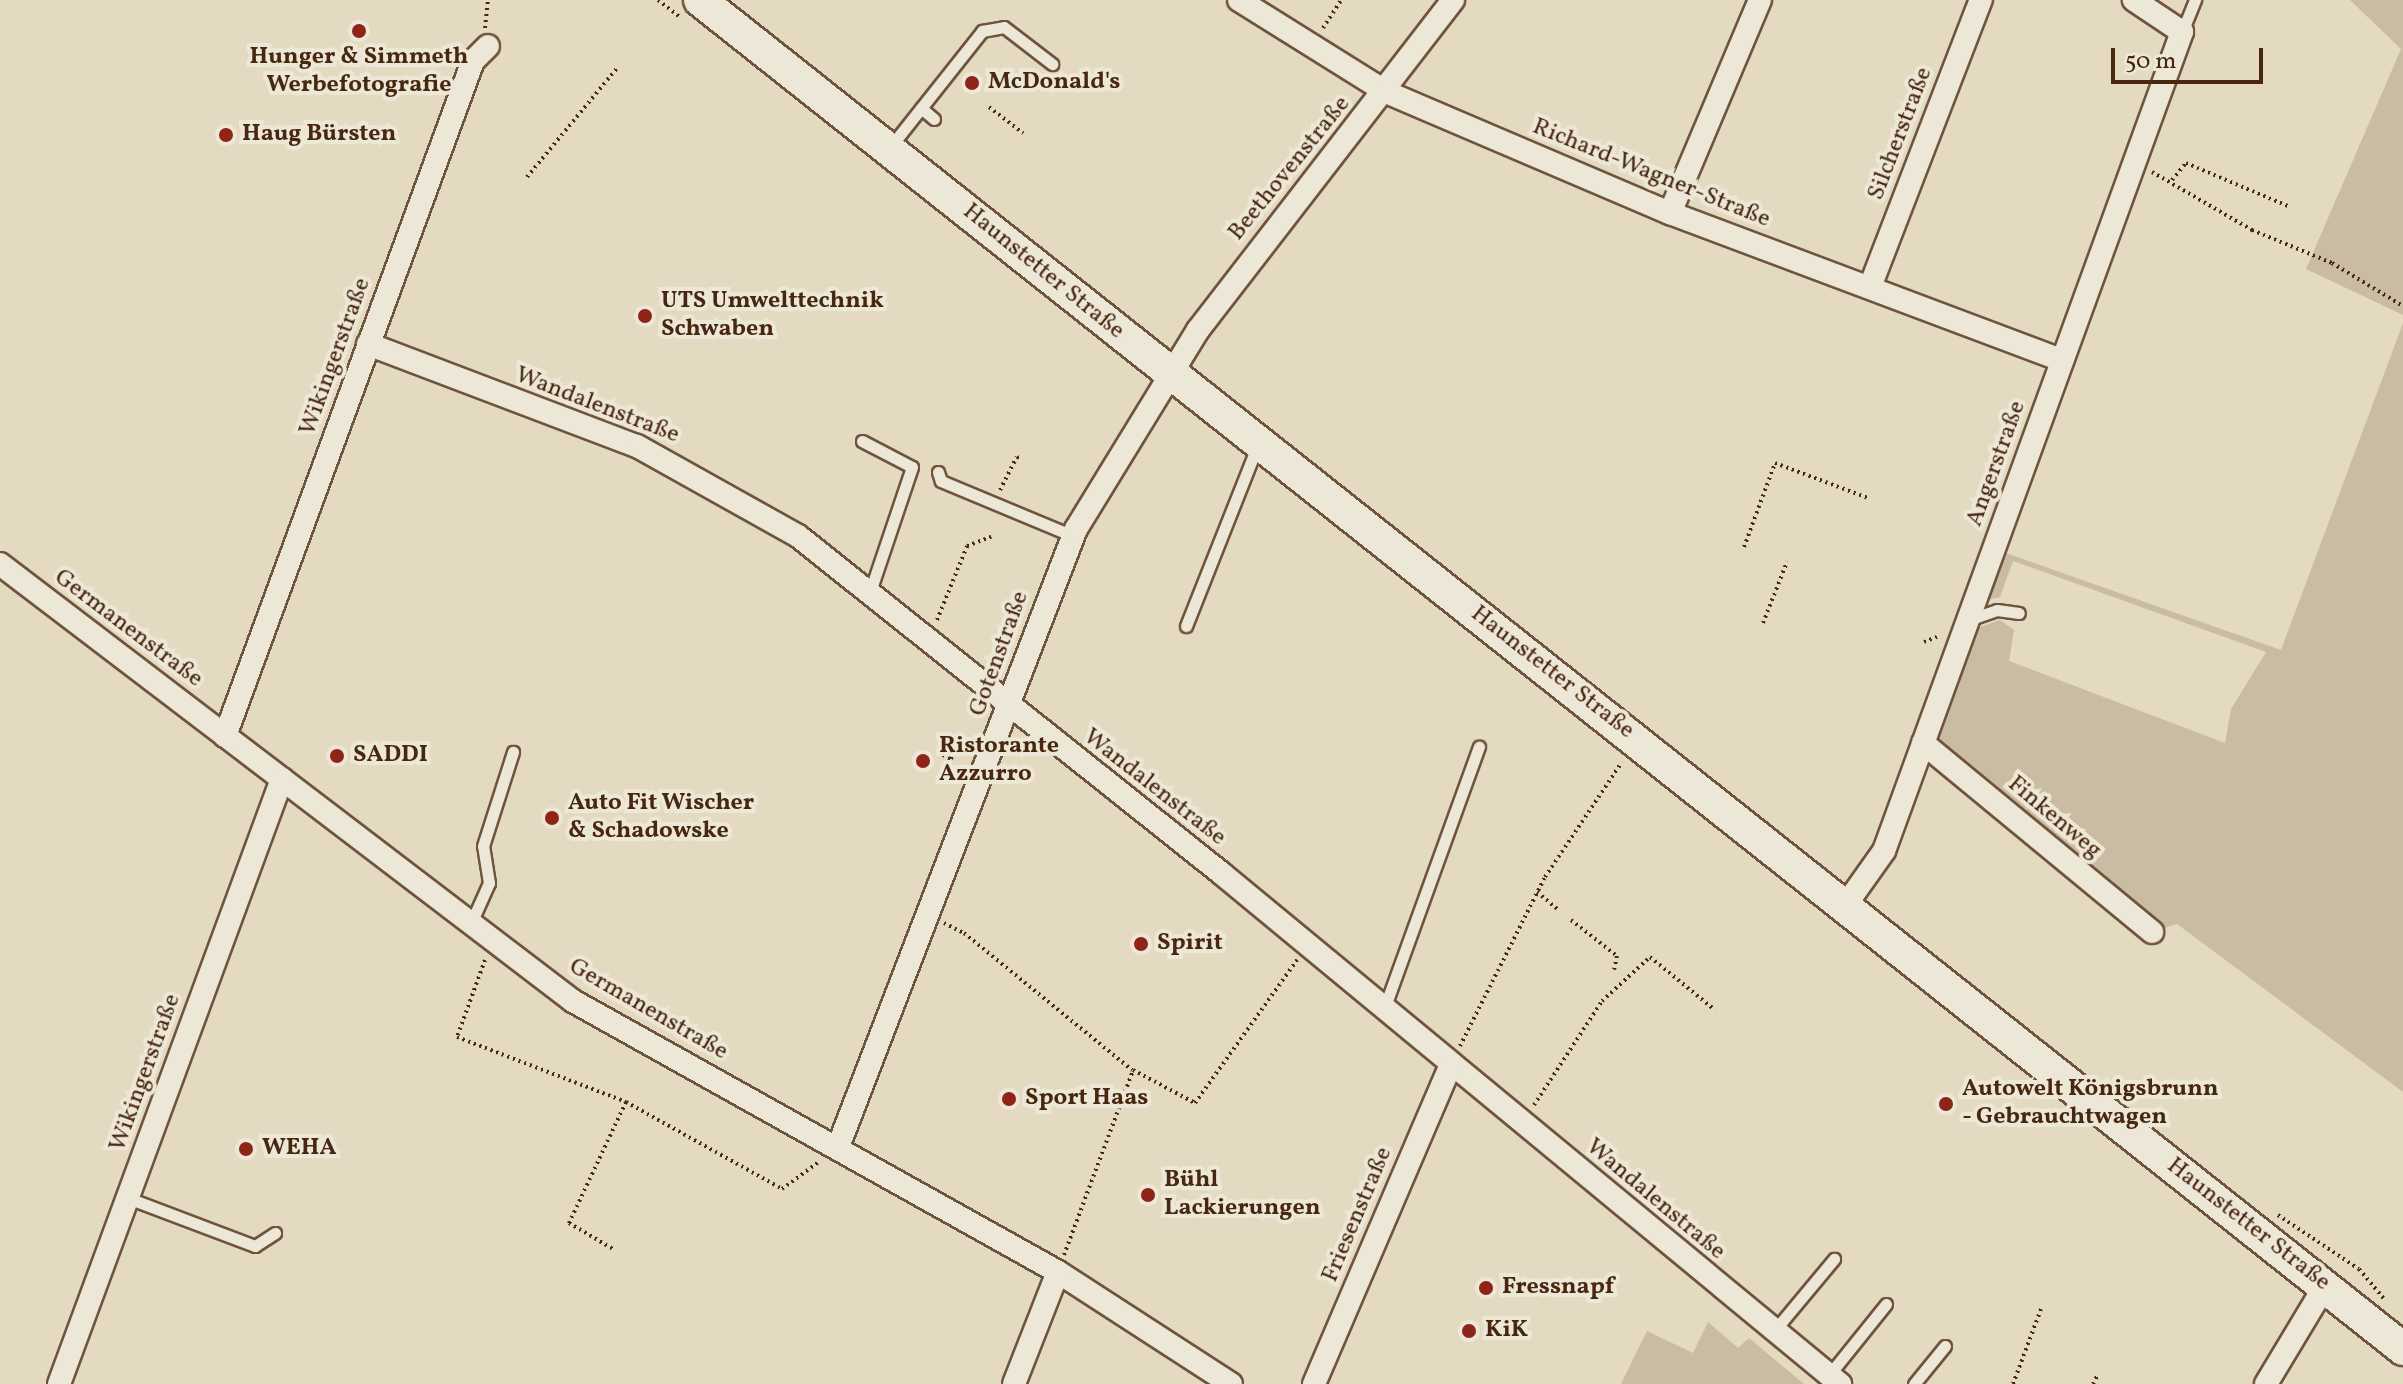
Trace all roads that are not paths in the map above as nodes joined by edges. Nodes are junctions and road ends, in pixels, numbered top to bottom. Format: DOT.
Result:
graph roads {
  1 [pos="700,0"];
  2 [pos="1239,0"];
  3 [pos="1453,0"];
  4 [pos="1760,0"];
  5 [pos="1981,0"];
  6 [pos="2134,0"];
  7 [pos="2195,0"];
  8 [pos="2182,32"];
  9 [pos="488,46"];
  10 [pos="1052,64"];
  11 [pos="1386,92"];
  12 [pos="921,108"];
  13 [pos="934,119"];
  14 [pos="889,149"];
  15 [pos="1670,213"];
  16 [pos="1870,287"];
  17 [pos="368,344"];
  18 [pos="2062,360"];
  19 [pos="1173,374"];
  20 [pos="862,441"];
  21 [pos="1259,442"];
  22 [pos="938,472"];
  23 [pos="1073,536"];
  24 [pos="0,564"];
  25 [pos="870,592"];
  26 [pos="2019,613"];
  27 [pos="1967,620"];
  28 [pos="1186,626"];
  29 [pos="1009,706"];
  30 [pos="225,736"];
  31 [pos="1923,743"];
  32 [pos="1479,747"];
  33 [pos="513,752"];
  34 [pos="282,779"];
  35 [pos="1845,906"];
  36 [pos="471,923"];
  37 [pos="2152,932"];
  38 [pos="1384,1009"];
  39 [pos="1450,1066"];
  40 [pos="838,1147"];
  41 [pos="128,1198"];
  42 [pos="275,1233"];
  43 [pos="1834,1259"];
  44 [pos="1058,1272"];
  45 [pos="2325,1286"];
  46 [pos="1886,1304"];
  47 [pos="1774,1332"];
  48 [pos="1945,1346"];
  49 [pos="2403,1349"];
  50 [pos="1835,1380"];
  51 [pos="59,1384"];
  52 [pos="1014,1384"];
  53 [pos="1231,1384"];
  54 [pos="1314,1384"];
  55 [pos="1914,1384"];
  56 [pos="2266,1384"];
  1 -- 14 [label="main road, Haunstetter Straße"];
  2 -- 11 [label="street, Richard-Wagner-Straße"];
  3 -- 11 [label="street, Beethovenstraße"];
  4 -- 15 [label="street"];
  5 -- 16 [label="street, Silcherstraße"];
  6 -- 8 [label="street"];
  7 -- 8 [label="lane"];
  8 -- 18 [label="street, Angerstraße"];
  9 -- 17 [label="street, Wikingerstraße"];
  10 -- 12 [label="lane"];
  11 -- 15 [label="street, Richard-Wagner-Straße"];
  11 -- 19 [label="street, Beethovenstraße"];
  12 -- 13 [label="lane"];
  12 -- 14 [label="lane"];
  14 -- 19 [label="main road, Haunstetter Straße"];
  15 -- 16 [label="street, Richard-Wagner-Straße"];
  16 -- 18 [label="street, Richard-Wagner-Straße"];
  17 -- 25 [label="street, Wandalenstraße"];
  17 -- 30 [label="street, Wikingerstraße"];
  18 -- 27 [label="street, Angerstraße"];
  19 -- 21 [label="main road, Haunstetter Straße"];
  19 -- 23 [label="street, Gotenstraße"];
  20 -- 25 [label="lane"];
  21 -- 28 [label="lane"];
  21 -- 35 [label="main road, Haunstetter Straße"];
  22 -- 23 [label="lane"];
  23 -- 29 [label="street, Gotenstraße"];
  24 -- 30 [label="street, Germanenstraße"];
  25 -- 29 [label="street, Wandalenstraße"];
  26 -- 27 [label="lane"];
  27 -- 31 [label="street, Angerstraße"];
  29 -- 38 [label="street, Wandalenstraße"];
  29 -- 40 [label="street, Gotenstraße"];
  30 -- 34 [label="street, Germanenstraße"];
  31 -- 35 [label="street, Angerstraße"];
  31 -- 37 [label="street, Finkenweg"];
  32 -- 38 [label="lane"];
  33 -- 36 [label="lane"];
  34 -- 36 [label="street, Germanenstraße"];
  34 -- 41 [label="street, Wikingerstraße"];
  35 -- 45 [label="main road, Haunstetter Straße"];
  36 -- 40 [label="street, Germanenstraße"];
  38 -- 39 [label="street, Wandalenstraße"];
  39 -- 47 [label="street, Wandalenstraße"];
  39 -- 54 [label="street, Friesenstraße"];
  40 -- 44 [label="street, Germanenstraße"];
  41 -- 42 [label="lane"];
  41 -- 51 [label="street, Wikingerstraße"];
  43 -- 47 [label="lane"];
  44 -- 52 [label="street"];
  44 -- 53 [label="street, Germanenstraße"];
  45 -- 49 [label="main road, Haunstetter Straße"];
  45 -- 56 [label="street"];
  46 -- 50 [label="lane"];
  47 -- 50 [label="street, Wandalenstraße"];
  48 -- 55 [label="lane"];
}
